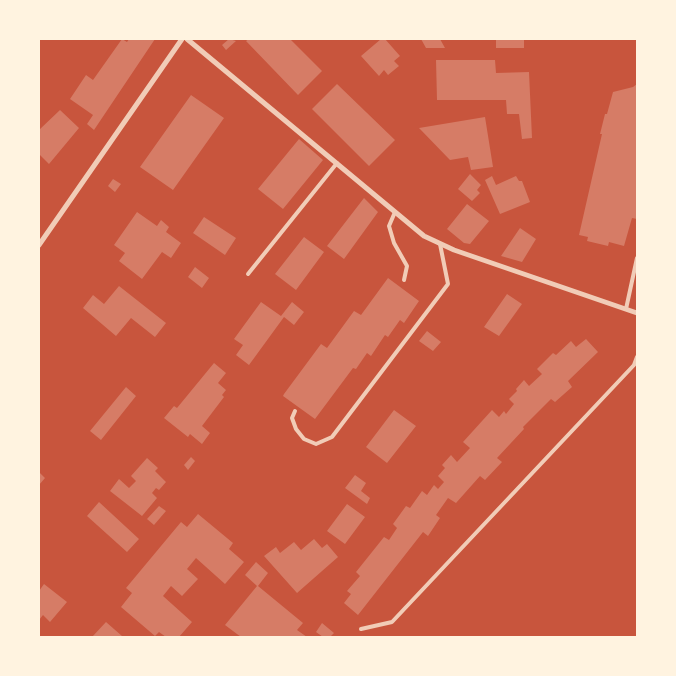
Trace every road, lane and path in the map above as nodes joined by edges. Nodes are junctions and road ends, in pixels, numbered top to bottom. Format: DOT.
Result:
graph roads {
  1 [pos="182,39"];
  2 [pos="186,39"];
  3 [pos="337,163"];
  4 [pos="395,212"];
  5 [pos="440,244"];
  6 [pos="39,245"];
  7 [pos="637,258"];
  8 [pos="248,274"];
  9 [pos="404,280"];
  10 [pos="626,309"];
  11 [pos="637,313"];
  12 [pos="637,357"];
  13 [pos="295,411"];
  14 [pos="361,629"];
  1 -- 6 [label="street"];
  2 -- 3 [label="street"];
  3 -- 4 [label="street"];
  3 -- 8 [label="lane"];
  4 -- 5 [label="street"];
  4 -- 9 [label="lane"];
  5 -- 10 [label="street"];
  5 -- 13 [label="lane"];
  7 -- 10 [label="lane"];
  10 -- 11 [label="street"];
  12 -- 14 [label="lane"];
}
